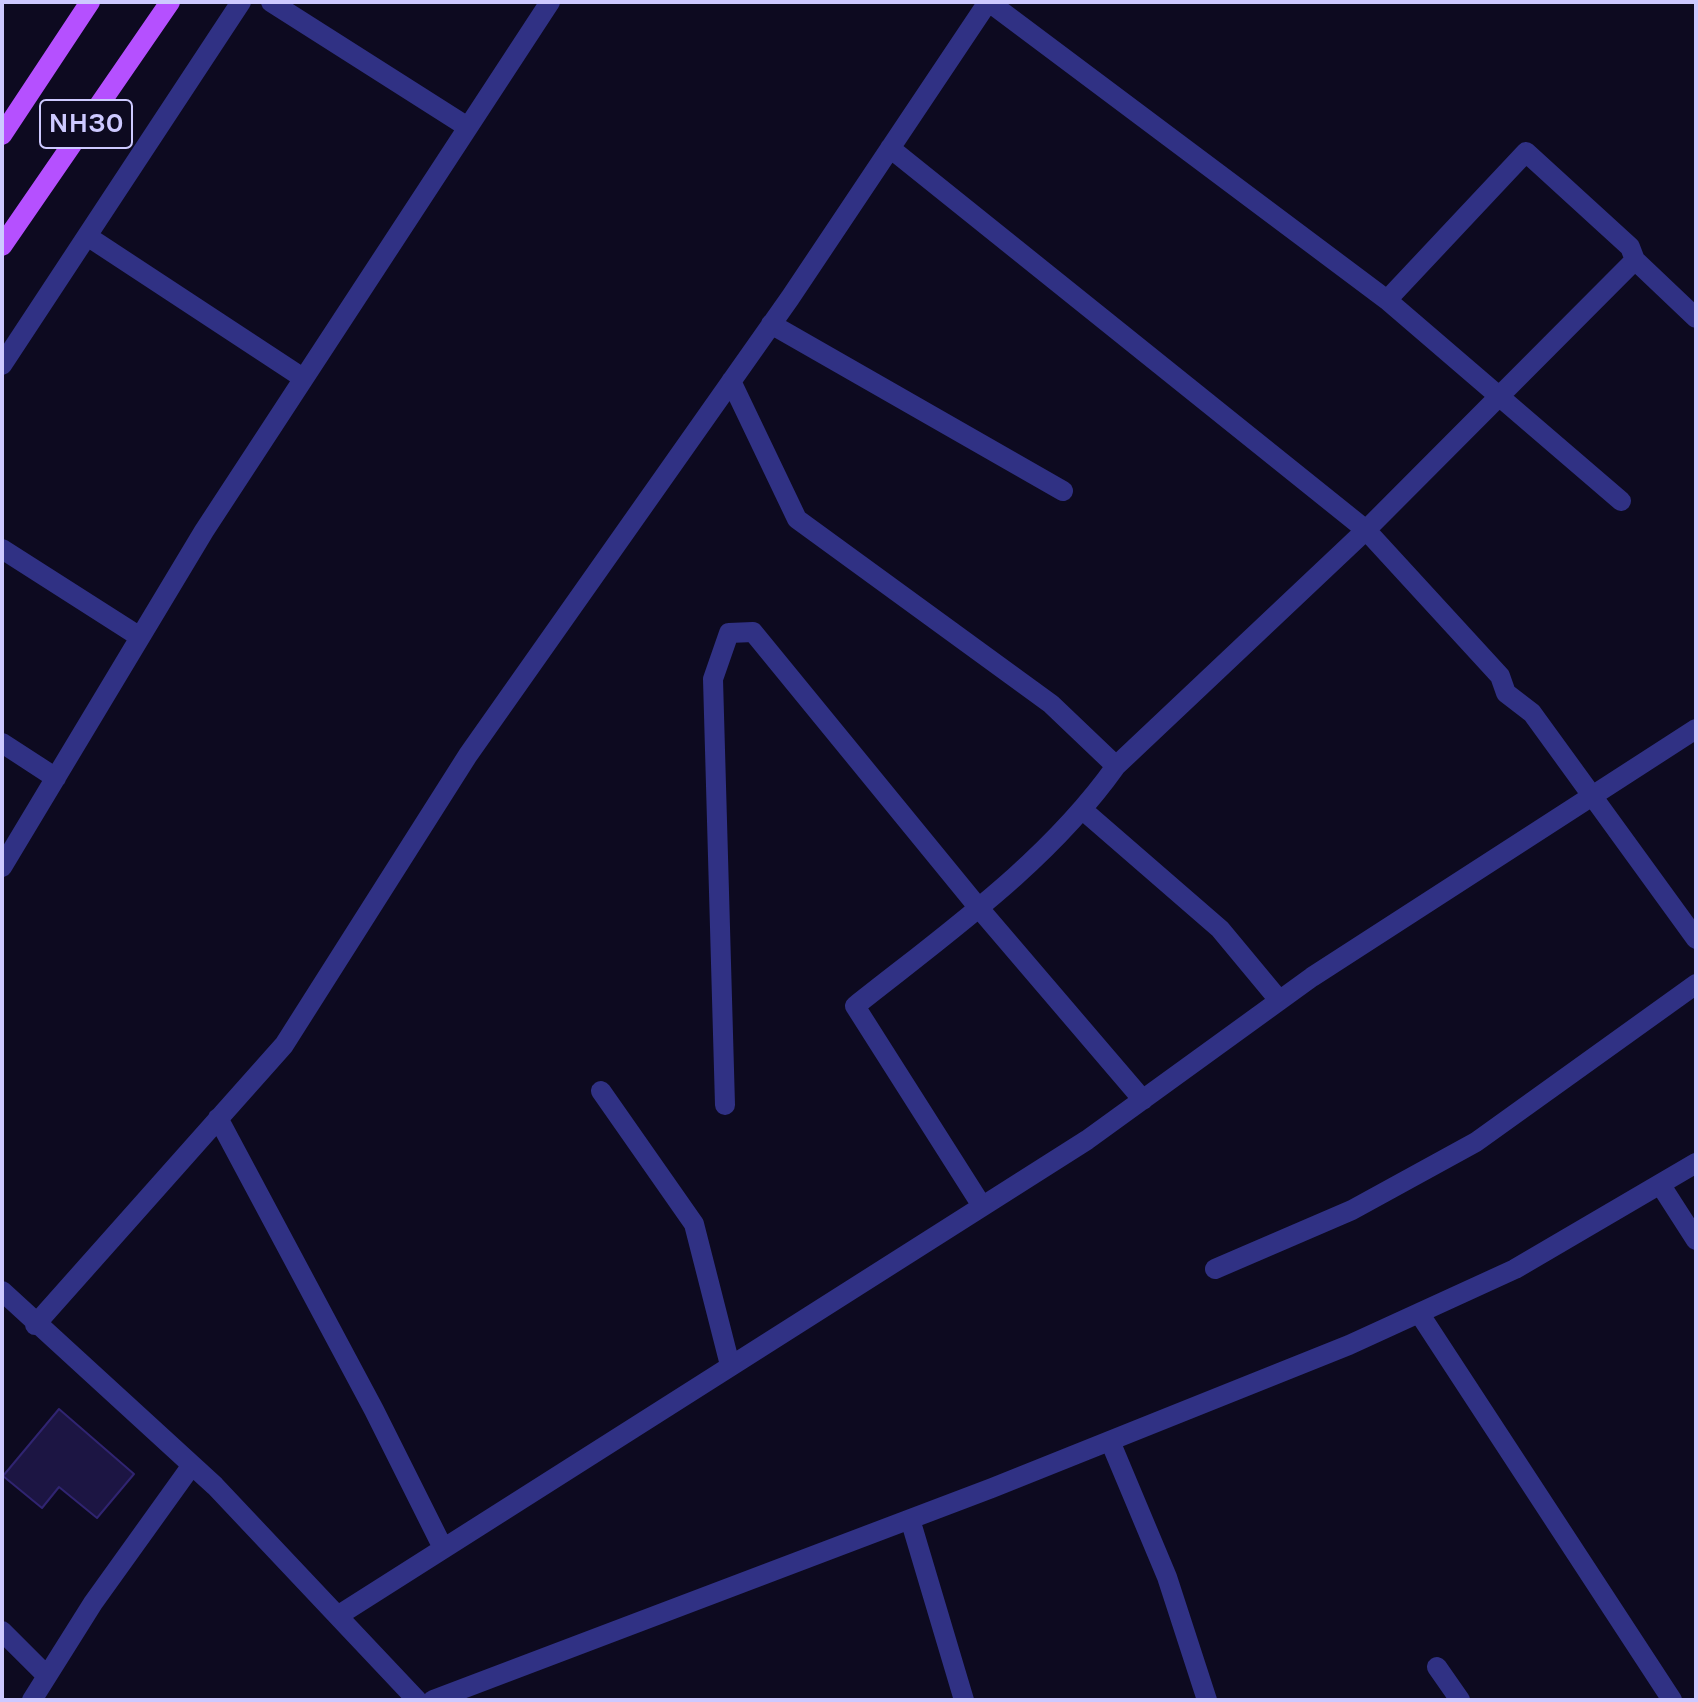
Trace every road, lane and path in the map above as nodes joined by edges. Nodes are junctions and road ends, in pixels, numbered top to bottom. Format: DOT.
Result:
graph roads {
  1 [pos="170,2"];
  2 [pos="241,2"];
  3 [pos="271,2"];
  4 [pos="550,2"];
  5 [pos="989,2"];
  6 [pos="89,3"];
  7 [pos="466,126"];
  8 [pos="2,135"];
  9 [pos="890,148"];
  10 [pos="87,236"];
  11 [pos="2,246"];
  12 [pos="1635,260"];
  13 [pos="1387,300"];
  14 [pos="1696,318"];
  15 [pos="771,324"];
  16 [pos="2,365"];
  17 [pos="303,378"];
  18 [pos="731,381"];
  19 [pos="1500,396"];
  20 [pos="1063,491"];
  21 [pos="1621,501"];
  22 [pos="1366,530"];
  23 [pos="2,549"];
  24 [pos="140,637"];
  25 [pos="1696,729"];
  26 [pos="2,743"];
  27 [pos="1116,766"];
  28 [pos="56,778"];
  29 [pos="1592,795"];
  30 [pos="1084,811"];
  31 [pos="2,867"];
  32 [pos="978,907"];
  33 [pos="1696,939"];
  34 [pos="1696,984"];
  35 [pos="1279,1000"];
  36 [pos="601,1091"];
  37 [pos="1143,1100"];
  38 [pos="725,1105"];
  39 [pos="218,1118"];
  40 [pos="1696,1163"];
  41 [pos="1660,1184"];
  42 [pos="982,1206"];
  43 [pos="1696,1240"];
  44 [pos="1215,1269"];
  45 [pos="2,1291"];
  46 [pos="1419,1313"];
  47 [pos="35,1325"];
  48 [pos="730,1365"];
  49 [pos="1110,1441"];
  50 [pos="192,1465"];
  51 [pos="910,1519"];
  52 [pos="443,1548"];
  53 [pos="339,1615"];
  54 [pos="2,1631"];
  55 [pos="1437,1667"];
  56 [pos="47,1676"];
  57 [pos="32,1700"];
  58 [pos="417,1700"];
  59 [pos="433,1700"];
  60 [pos="964,1700"];
  61 [pos="1207,1700"];
  62 [pos="1460,1700"];
  63 [pos="1672,1700"];
  1 -- 11 [label="main road, NH30"];
  2 -- 10 [label="street"];
  3 -- 7 [label="street"];
  4 -- 7 [label="street"];
  5 -- 9 [label="street"];
  5 -- 13 [label="street"];
  6 -- 8 [label="main road, NH30"];
  7 -- 17 [label="street"];
  9 -- 15 [label="street"];
  9 -- 22 [label="street"];
  10 -- 16 [label="street"];
  10 -- 17 [label="street"];
  12 -- 13 [label="street"];
  12 -- 14 [label="street"];
  12 -- 19 [label="street"];
  13 -- 19 [label="street"];
  15 -- 18 [label="street"];
  15 -- 20 [label="street"];
  17 -- 24 [label="street"];
  18 -- 27 [label="street"];
  18 -- 39 [label="street"];
  19 -- 21 [label="street"];
  19 -- 22 [label="street"];
  22 -- 27 [label="street"];
  22 -- 29 [label="street"];
  23 -- 24 [label="street"];
  24 -- 28 [label="street"];
  25 -- 29 [label="street"];
  26 -- 28 [label="street"];
  27 -- 30 [label="street"];
  28 -- 31 [label="street"];
  29 -- 33 [label="street"];
  29 -- 35 [label="street"];
  30 -- 32 [label="street"];
  30 -- 35 [label="street"];
  32 -- 37 [label="street"];
  32 -- 38 [label="street"];
  32 -- 42 [label="street"];
  34 -- 44 [label="street"];
  35 -- 37 [label="street"];
  36 -- 48 [label="street"];
  37 -- 42 [label="street"];
  39 -- 47 [label="street"];
  39 -- 52 [label="street"];
  40 -- 41 [label="street"];
  41 -- 43 [label="street"];
  41 -- 46 [label="street"];
  42 -- 48 [label="street"];
  45 -- 47 [label="street"];
  46 -- 49 [label="street"];
  46 -- 63 [label="street"];
  47 -- 50 [label="street"];
  48 -- 52 [label="street"];
  49 -- 51 [label="street"];
  49 -- 61 [label="street"];
  50 -- 53 [label="street"];
  50 -- 56 [label="street"];
  51 -- 59 [label="street"];
  51 -- 60 [label="street"];
  52 -- 53 [label="street"];
  53 -- 58 [label="street"];
  54 -- 56 [label="street"];
  55 -- 62 [label="street"];
  56 -- 57 [label="street"];
}
